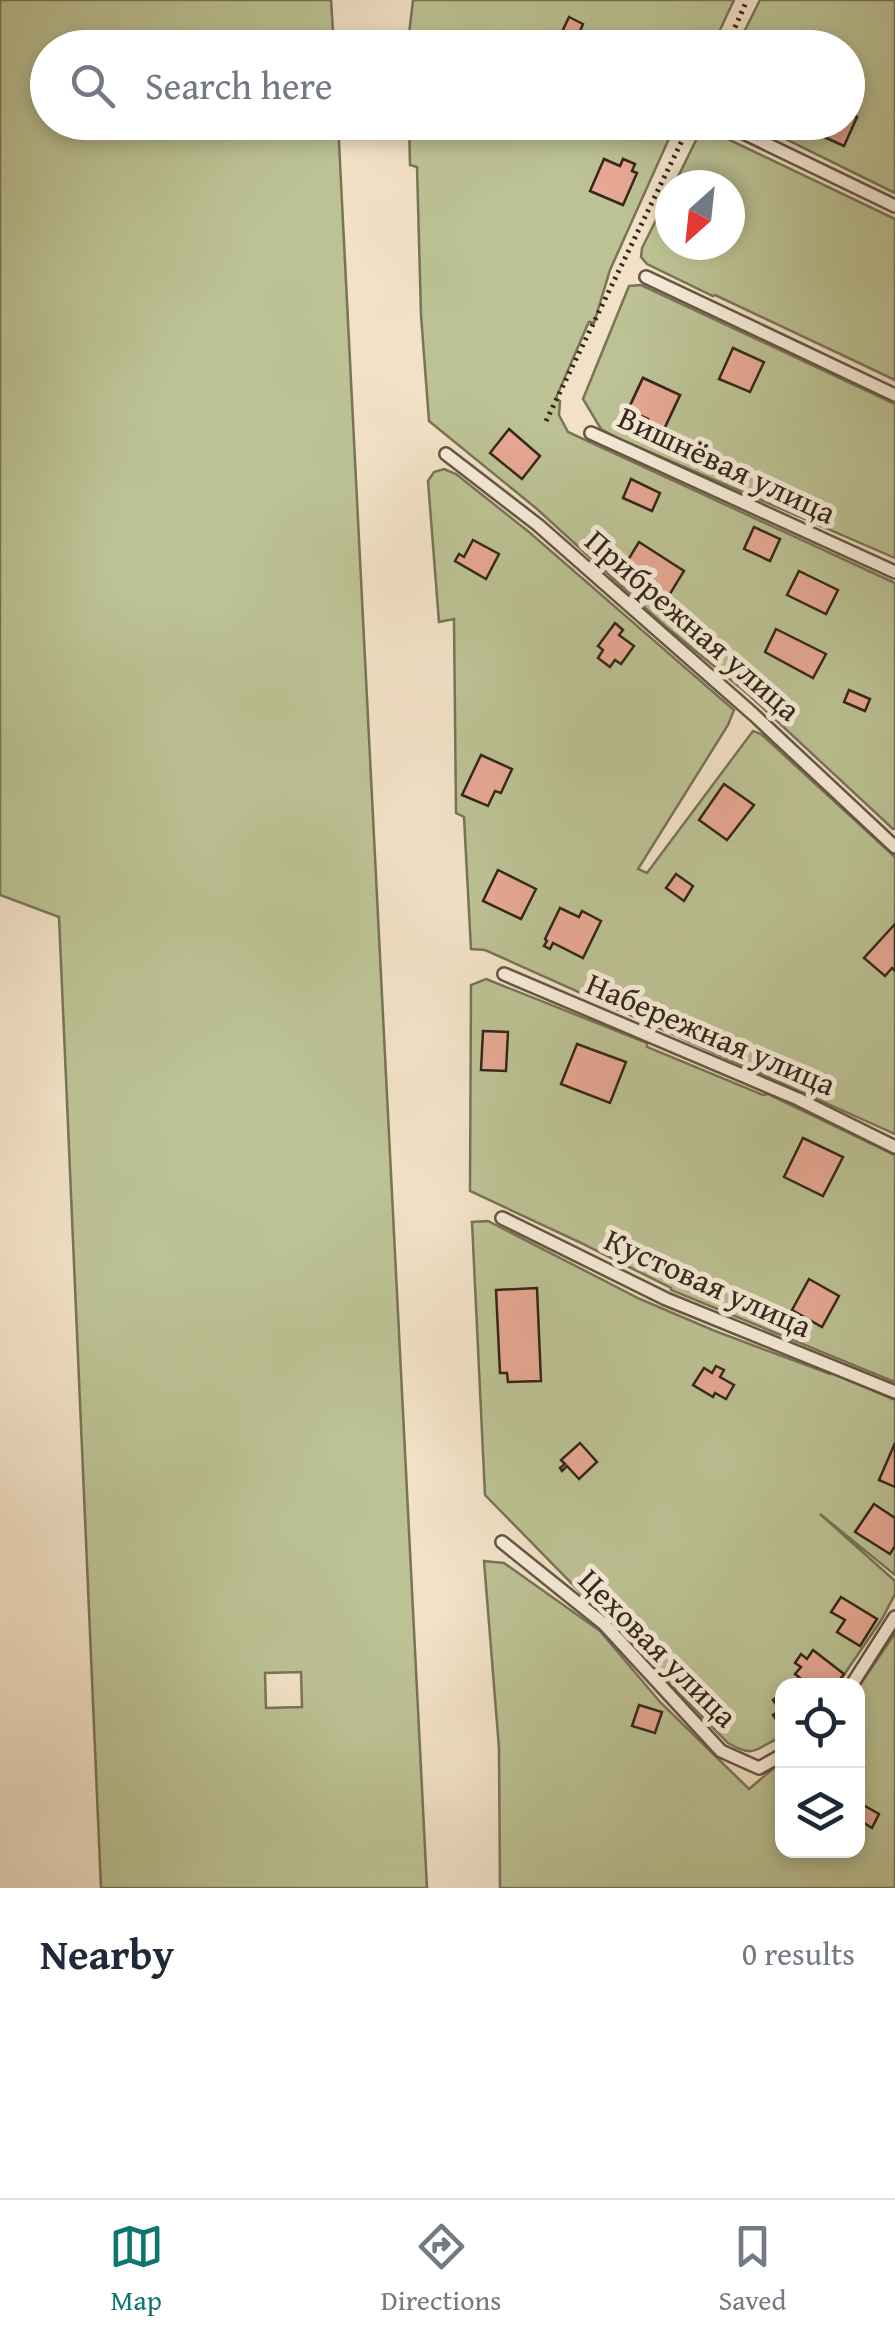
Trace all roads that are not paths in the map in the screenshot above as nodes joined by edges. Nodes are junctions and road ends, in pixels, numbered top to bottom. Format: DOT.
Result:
graph roads {
  1 [pos="758,140"];
  2 [pos="895,206"];
  3 [pos="646,278"];
  4 [pos="895,395"];
  5 [pos="592,433"];
  6 [pos="446,454"];
  7 [pos="895,572"];
  8 [pos="895,846"];
  9 [pos="504,974"];
  10 [pos="895,1146"];
  11 [pos="502,1218"];
  12 [pos="895,1392"];
  13 [pos="502,1542"];
  14 [pos="895,1617"];
  15 [pos="857,1678"];
  16 [pos="775,1759"];
  1 -- 2 [label="lane"];
  3 -- 4 [label="lane"];
  5 -- 7 [label="lane, Вишнёвая улица"];
  6 -- 8 [label="lane, Прибрежная улица"];
  9 -- 10 [label="lane, Набережная улица"];
  11 -- 12 [label="lane, Кустовая улица"];
  13 -- 16 [label="lane, Цеховая улица"];
  14 -- 15 [label="lane"];
}
